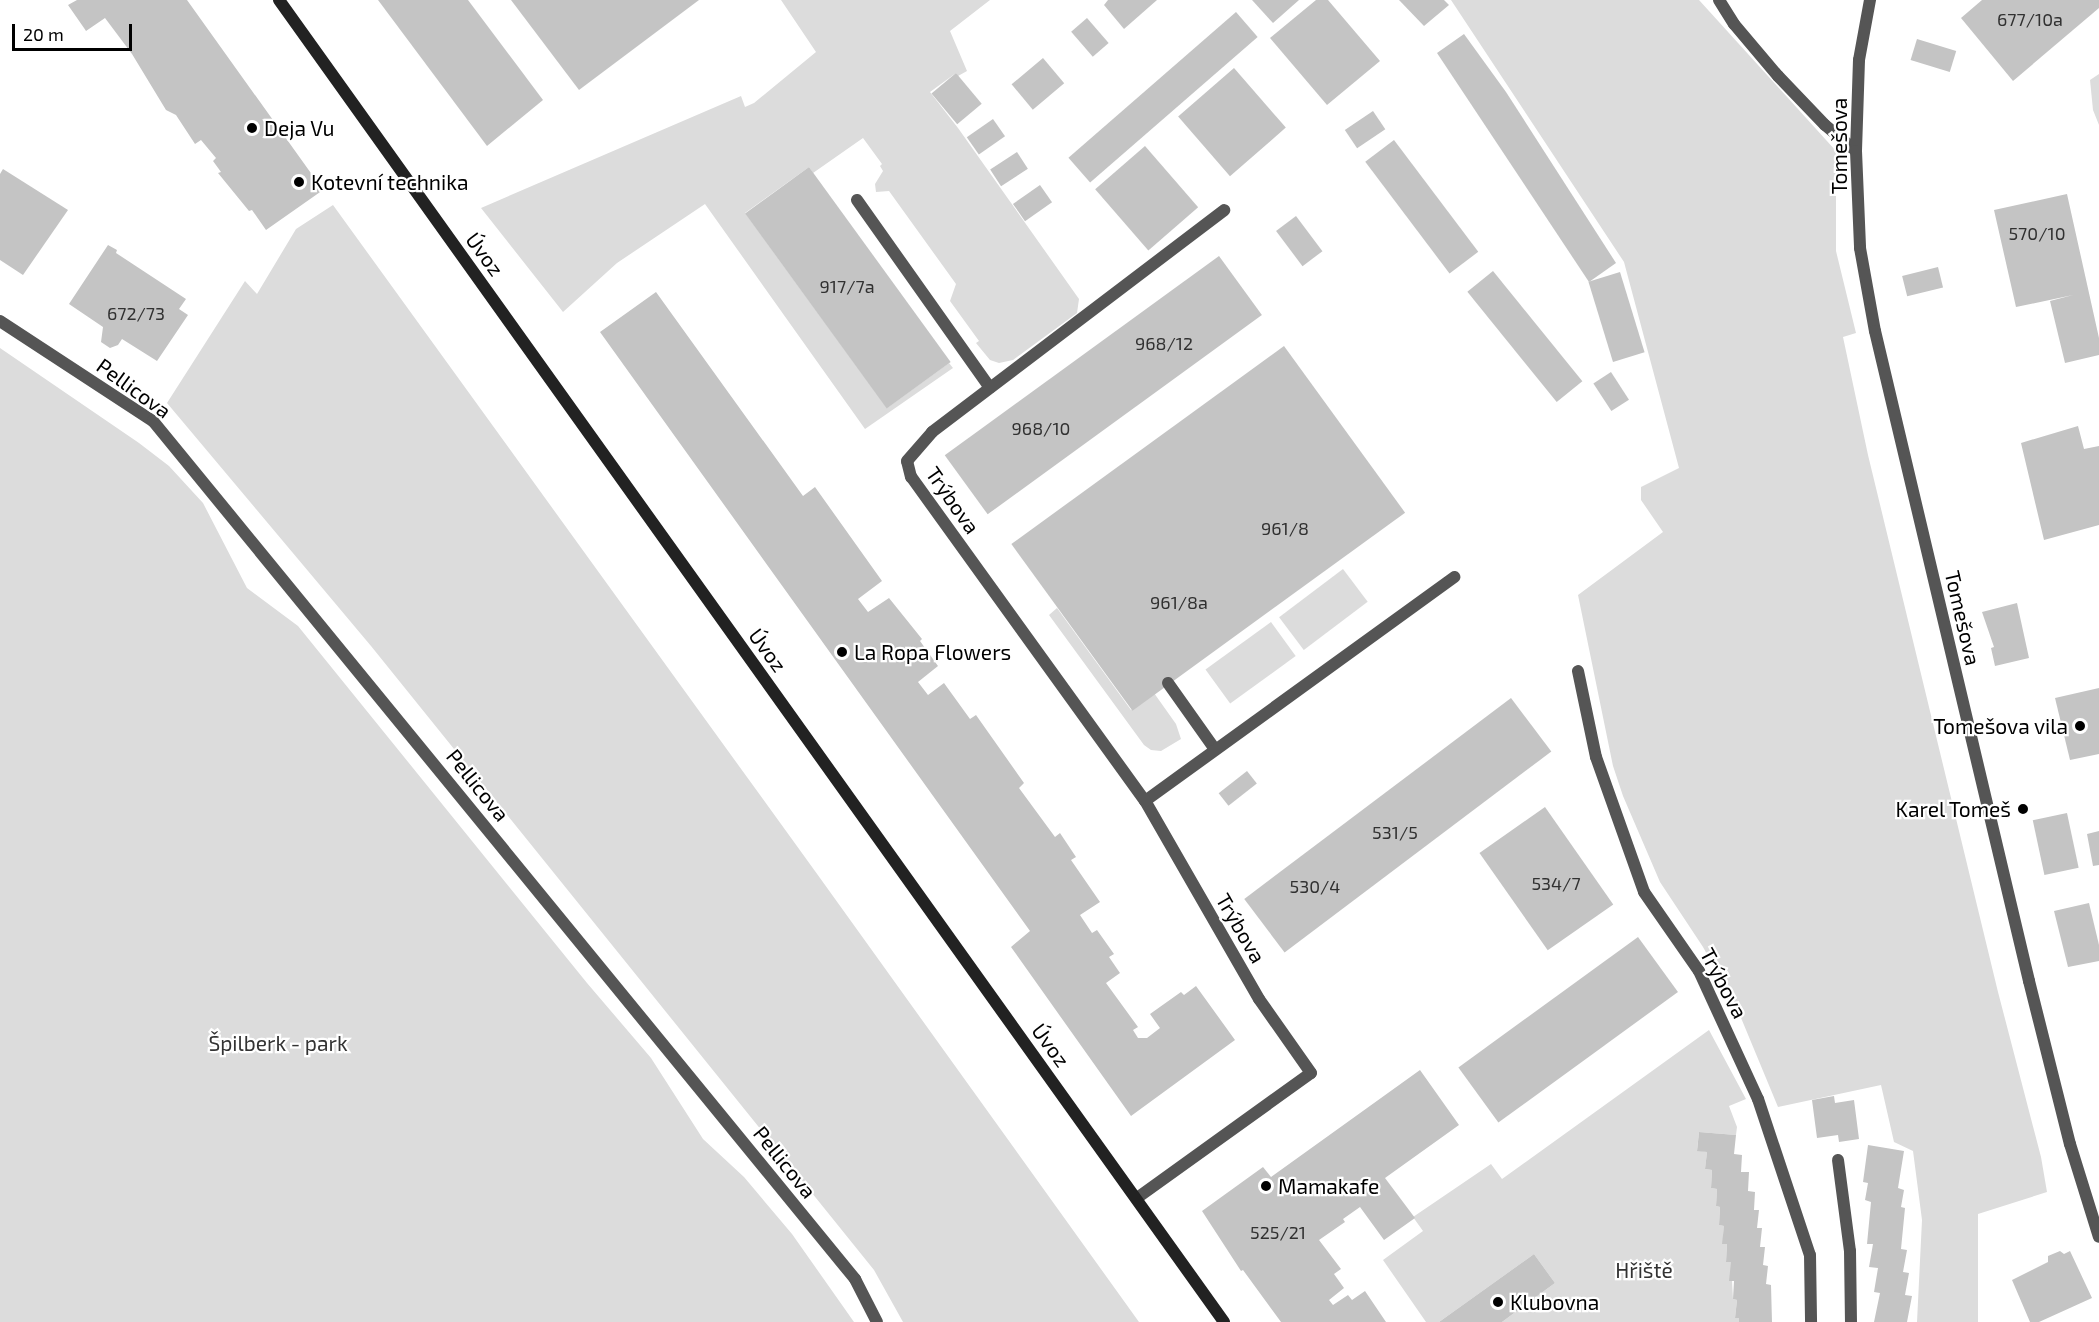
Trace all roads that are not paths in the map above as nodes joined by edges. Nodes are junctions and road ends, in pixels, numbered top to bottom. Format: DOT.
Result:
graph roads {
  1 [pos="279,0"];
  2 [pos="1719,0"];
  3 [pos="1870,0"];
  4 [pos="1856,151"];
  5 [pos="857,200"];
  6 [pos="1224,210"];
  7 [pos="0,321"];
  8 [pos="990,388"];
  9 [pos="1455,578"];
  10 [pos="1578,671"];
  11 [pos="1168,684"];
  12 [pos="1214,748"];
  13 [pos="1145,801"];
  14 [pos="1838,1160"];
  15 [pos="1137,1198"];
  16 [pos="2099,1237"];
  17 [pos="877,1322"];
  18 [pos="1224,1322"];
  19 [pos="1811,1322"];
  20 [pos="1851,1322"];
  1 -- 15 [label="main road, Úvoz"];
  2 -- 4 [label="street"];
  3 -- 4 [label="street, Tomešova"];
  4 -- 16 [label="street, Tomešova"];
  5 -- 8 [label="street"];
  6 -- 8 [label="street, Trýbova"];
  7 -- 17 [label="street, Pellicova"];
  8 -- 13 [label="street, Trýbova"];
  9 -- 12 [label="street"];
  10 -- 19 [label="street, Trýbova"];
  11 -- 12 [label="street"];
  12 -- 13 [label="street"];
  13 -- 15 [label="street, Trýbova"];
  14 -- 20 [label="street"];
  15 -- 18 [label="main road, Úvoz"];
}
